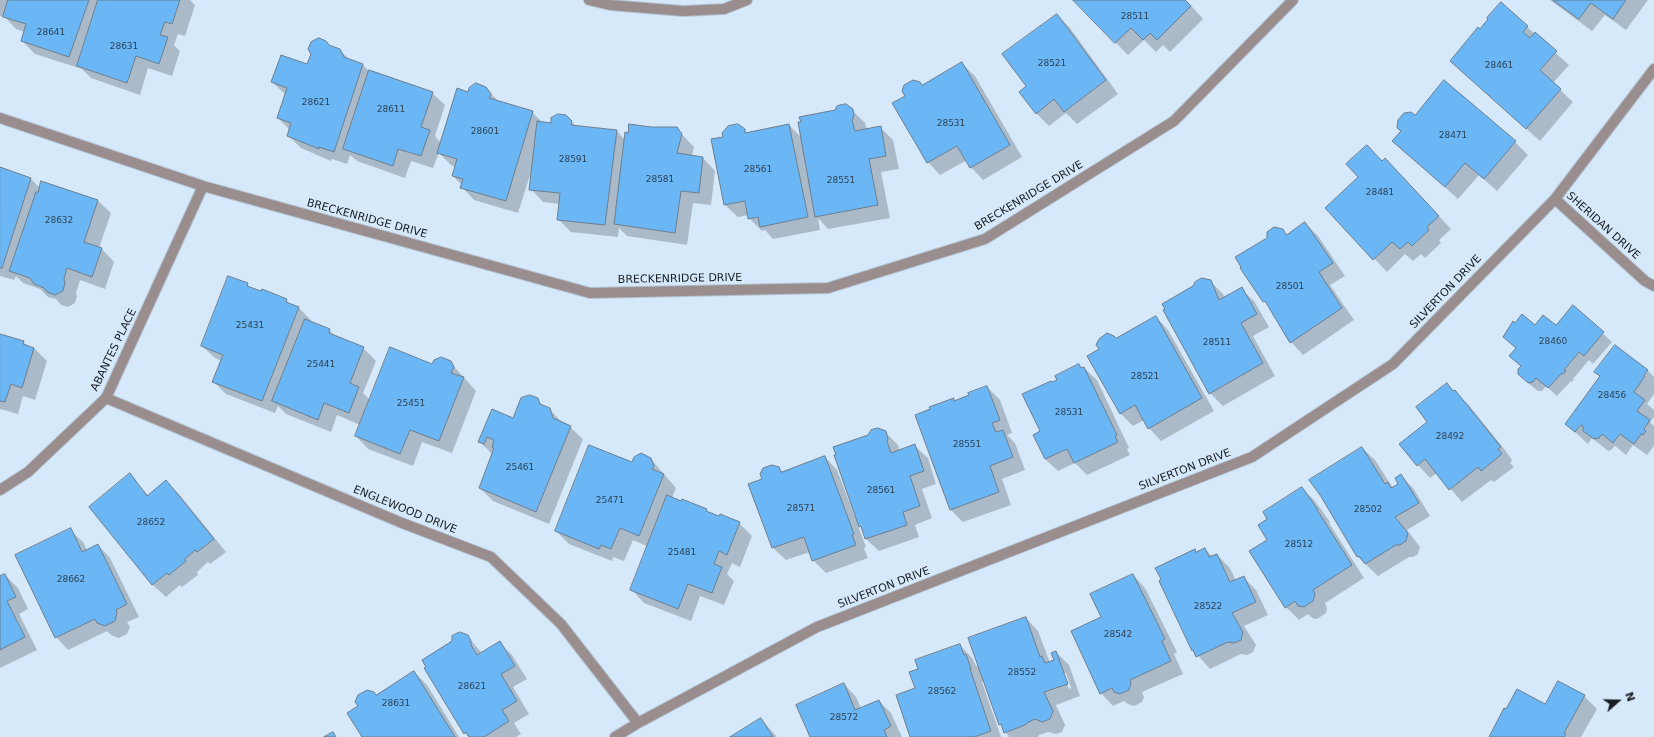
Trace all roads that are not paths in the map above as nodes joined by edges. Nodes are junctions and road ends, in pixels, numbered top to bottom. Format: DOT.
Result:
graph roads {
  1 [pos="589,0"];
  2 [pos="747,0"];
  3 [pos="1293,0"];
  4 [pos="1654,69"];
  5 [pos="0,118"];
  6 [pos="203,186"];
  7 [pos="1555,199"];
  8 [pos="1654,286"];
  9 [pos="106,398"];
  10 [pos="0,490"];
  11 [pos="638,723"];
  12 [pos="615,737"];
  1 -- 2 [label="street"];
  3 -- 6 [label="street, BRECKENRIDGE DRIVE"];
  4 -- 7 [label="street, SILVERTON DRIVE"];
  5 -- 6 [label="street, BRECKENRIDGE DRIVE"];
  6 -- 9 [label="street, ABANTES PLACE"];
  7 -- 8 [label="street, SHERIDAN DRIVE"];
  7 -- 11 [label="street, SILVERTON DRIVE"];
  9 -- 10 [label="street, ABANTES PLACE"];
  9 -- 11 [label="street, ENGLEWOOD DRIVE"];
  11 -- 12 [label="street, SILVERTON DRIVE"];
}
